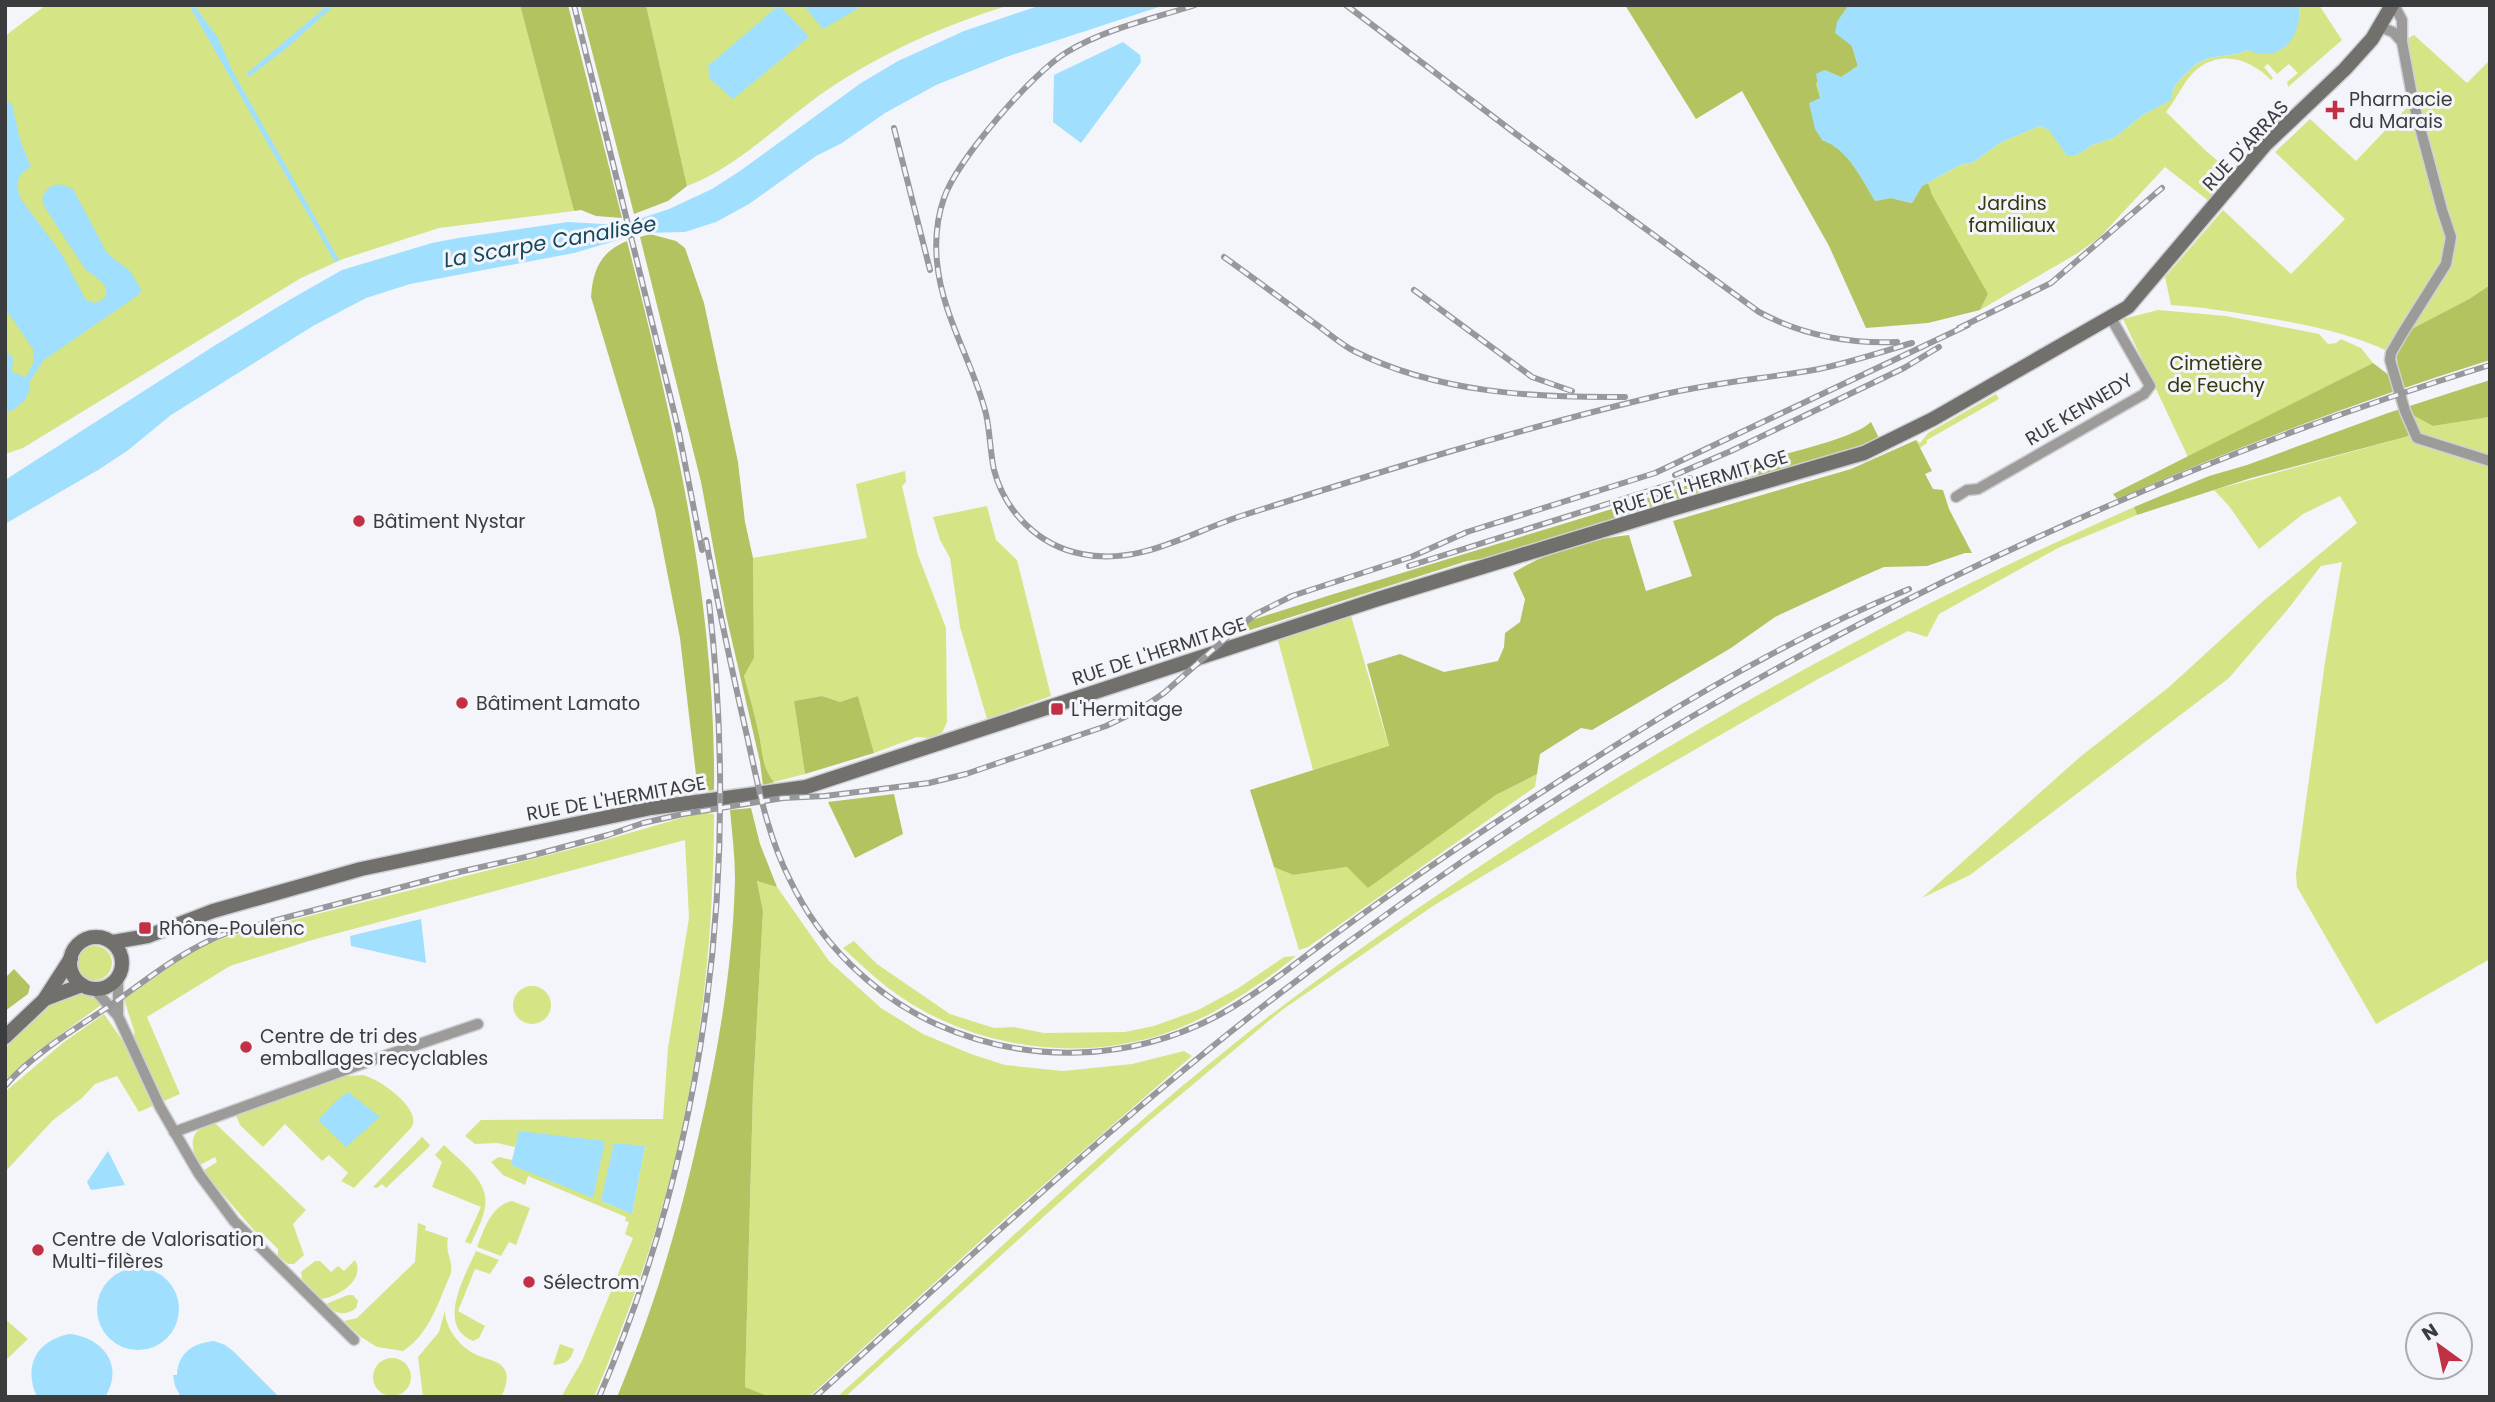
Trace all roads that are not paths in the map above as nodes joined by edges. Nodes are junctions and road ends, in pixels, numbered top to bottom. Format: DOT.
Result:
graph roads {
  1 [pos="2393,5"];
  2 [pos="2380,27"];
  3 [pos="2402,42"];
  4 [pos="2142,292"];
  5 [pos="2111,317"];
  6 [pos="2490,461"];
  7 [pos="1956,496"];
  8 [pos="148,936"];
  9 [pos="113,942"];
  10 [pos="71,958"];
  11 [pos="120,972"];
  12 [pos="88,987"];
  13 [pos="44,1000"];
  14 [pos="118,1016"];
  15 [pos="478,1024"];
  16 [pos="5,1037"];
  17 [pos="174,1132"];
  18 [pos="354,1340"];
  1 -- 2 [label="street, RUE D'ARRAS"];
  1 -- 3 [label="street"];
  2 -- 3 [label="street"];
  2 -- 4 [label="street, RUE D'ARRAS"];
  3 -- 6 [label="street"];
  4 -- 5 [label="street, RUE DE L'HERMITAGE"];
  5 -- 7 [label="street, RUE KENNEDY"];
  5 -- 8 [label="street, RUE DE L'HERMITAGE"];
  8 -- 9 [label="street, RUE DE L'HERMITAGE"];
  8 -- 11 [label="street, RUE DE L'HERMITAGE"];
  9 -- 10 [label="street"];
  9 -- 11 [label="street"];
  10 -- 12 [label="street"];
  10 -- 13 [label="street"];
  11 -- 12 [label="street"];
  11 -- 14 [label="street"];
  12 -- 13 [label="street"];
  12 -- 14 [label="street"];
  13 -- 16 [label="street"];
  14 -- 17 [label="street"];
  15 -- 17 [label="street"];
  17 -- 18 [label="street"];
}
